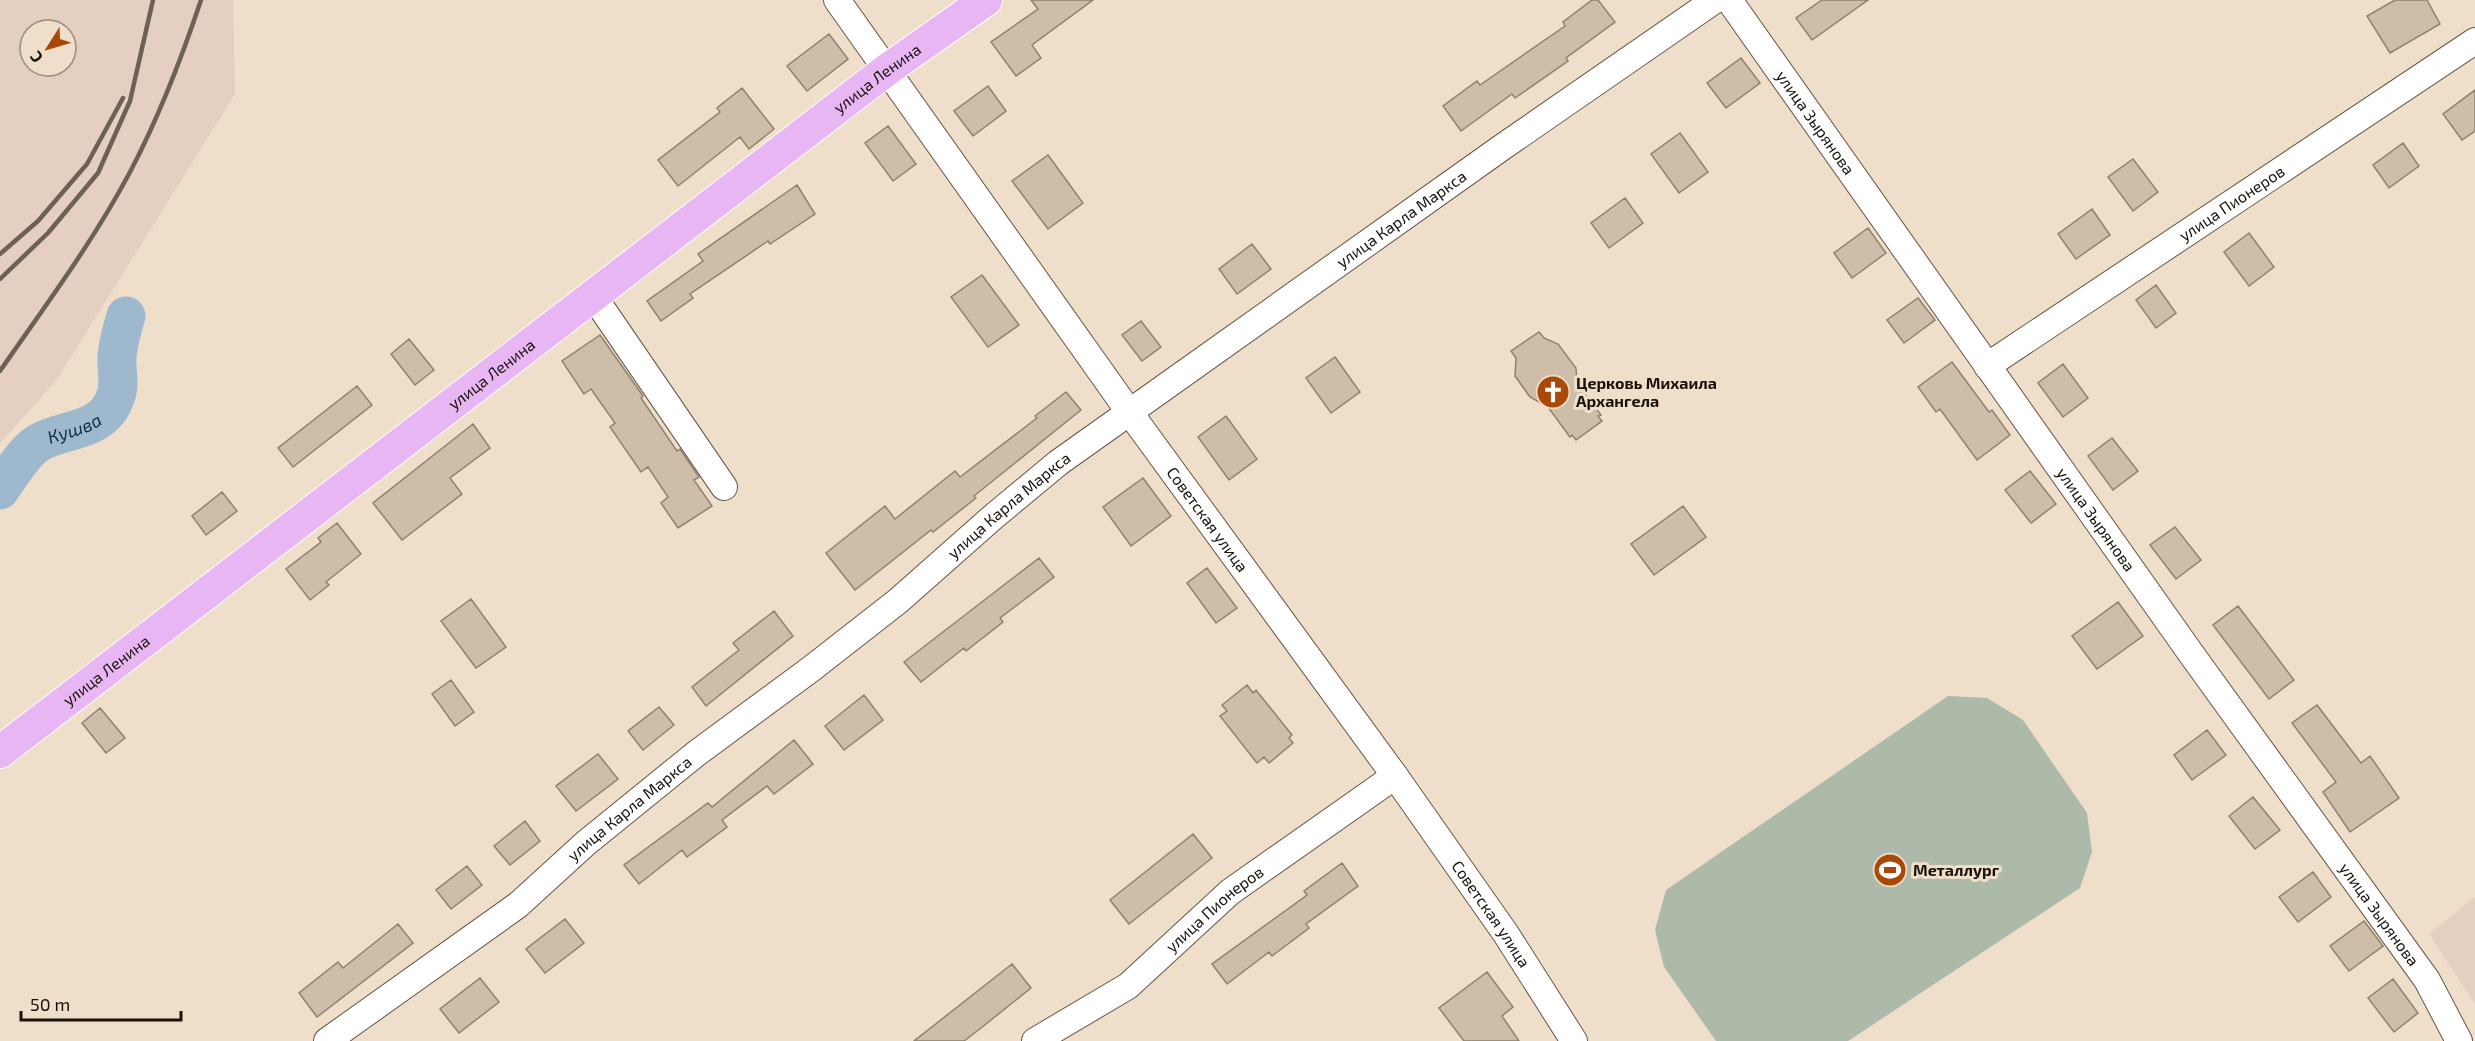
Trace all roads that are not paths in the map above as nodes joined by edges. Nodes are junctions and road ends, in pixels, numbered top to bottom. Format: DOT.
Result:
graph roads {
  1 [pos="837,0"];
  2 [pos="986,0"];
  3 [pos="1715,0"];
  4 [pos="1729,0"];
  5 [pos="2475,41"];
  6 [pos="888,69"];
  7 [pos="594,297"];
  8 [pos="1987,366"];
  9 [pos="1130,413"];
  10 [pos="724,487"];
  11 [pos="0,752"];
  12 [pos="1395,776"];
  13 [pos="327,1041"];
  14 [pos="1035,1041"];
  15 [pos="1574,1041"];
  16 [pos="2459,1041"];
  1 -- 6 [label="street, Советская улица"];
  2 -- 6 [label="main road, улица Ленина"];
  3 -- 9 [label="street, улица Карла Маркса"];
  4 -- 8 [label="street, улица Зырянова"];
  5 -- 8 [label="street, улица Пионеров"];
  6 -- 7 [label="main road, улица Ленина"];
  6 -- 9 [label="street, Советская улица"];
  7 -- 10 [label="street"];
  7 -- 11 [label="main road, улица Ленина"];
  8 -- 16 [label="street, улица Зырянова"];
  9 -- 12 [label="street, Советская улица"];
  9 -- 13 [label="street, улица Карла Маркса"];
  12 -- 14 [label="street, улица Пионеров"];
  12 -- 15 [label="street, Советская улица"];
}
